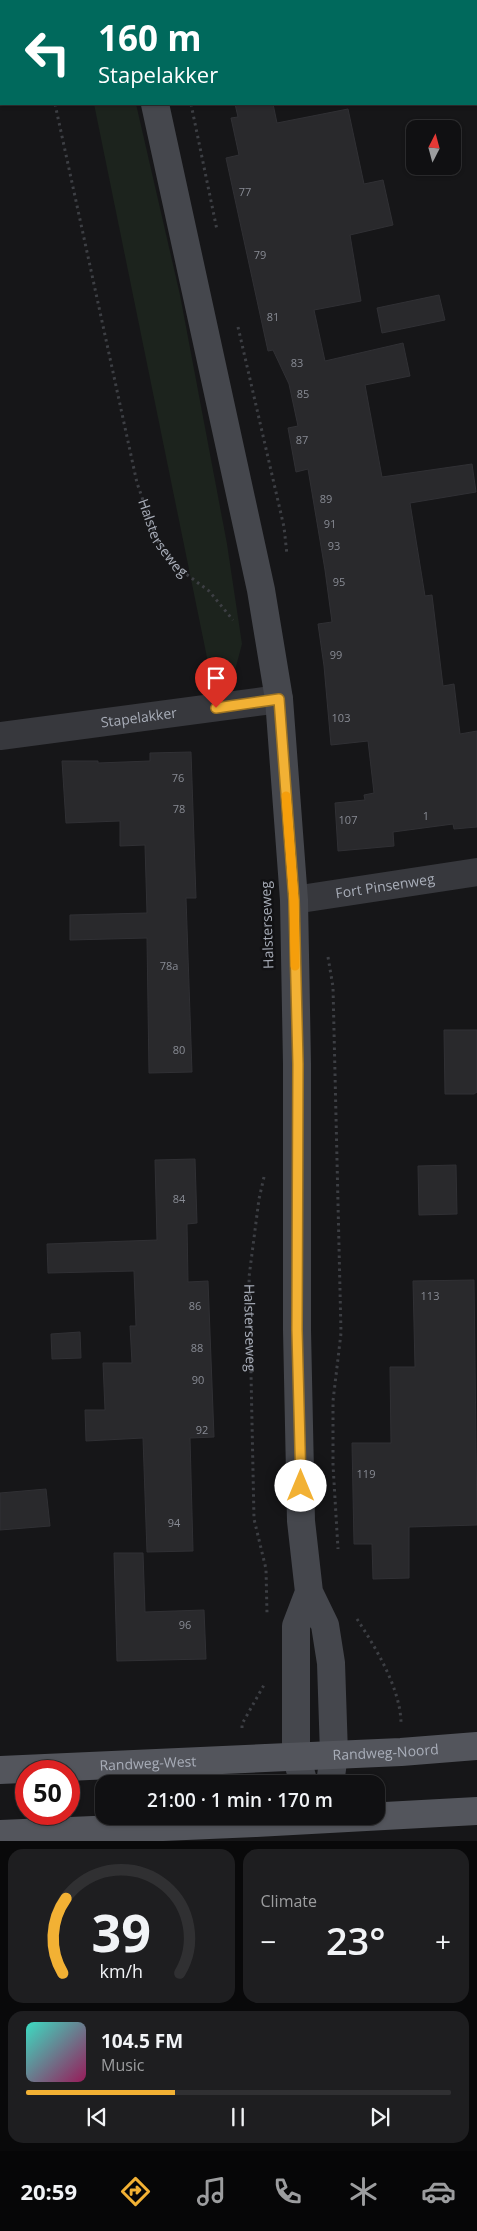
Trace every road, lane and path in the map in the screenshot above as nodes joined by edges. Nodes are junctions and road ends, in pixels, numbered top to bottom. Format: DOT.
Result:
graph roads {
  1 [pos="55,105"];
  2 [pos="155,105"];
  3 [pos="236,628"];
  4 [pos="279,699"];
  5 [pos="0,736"];
  6 [pos="477,872"];
  7 [pos="294,900"];
  8 [pos="265,1172"];
  9 [pos="333,1465"];
  10 [pos="338,1558"];
  11 [pos="309,1592"];
  12 [pos="352,1611"];
  13 [pos="267,1614"];
  14 [pos="267,1680"];
  15 [pos="477,1746"];
  16 [pos="402,1752"];
  17 [pos="334,1754"];
  18 [pos="296,1755"];
  19 [pos="242,1758"];
  20 [pos="0,1770"];
  21 [pos="302,1775"];
  22 [pos="331,1775"];
  23 [pos="477,1811"];
  24 [pos="385,1816"];
  25 [pos="209,1825"];
  26 [pos="0,1834"];
  1 -- 3 [label="path, Halsterseweg"];
  2 -- 4 [label="main road, Halsterseweg"];
  4 -- 5 [label="street, Stapelakker"];
  4 -- 7 [label="main road, Halsterseweg"];
  6 -- 7 [label="street, Fort Pinsenweg"];
  7 -- 11 [label="main road, Halsterseweg"];
  8 -- 13 [label="path, Halsterseweg"];
  9 -- 10 [label="path"];
  11 -- 17 [label="main road, Halsterseweg"];
  11 -- 18 [label="main road, Halsterseweg"];
  12 -- 16 [label="path"];
  14 -- 19 [label="path"];
  15 -- 16 [label="main road, Randweg-Noord"];
  16 -- 17 [label="main road, Randweg-Noord"];
  17 -- 18 [label="main road, Randweg-Noord"];
  17 -- 22 [label="main road, Halsterseweg"];
  18 -- 19 [label="main road, Randweg-West"];
  18 -- 21 [label="main road, Halsterseweg"];
  19 -- 20 [label="main road, Randweg-West"];
  23 -- 24 [label="main road"];
  25 -- 26 [label="main road"];
}
